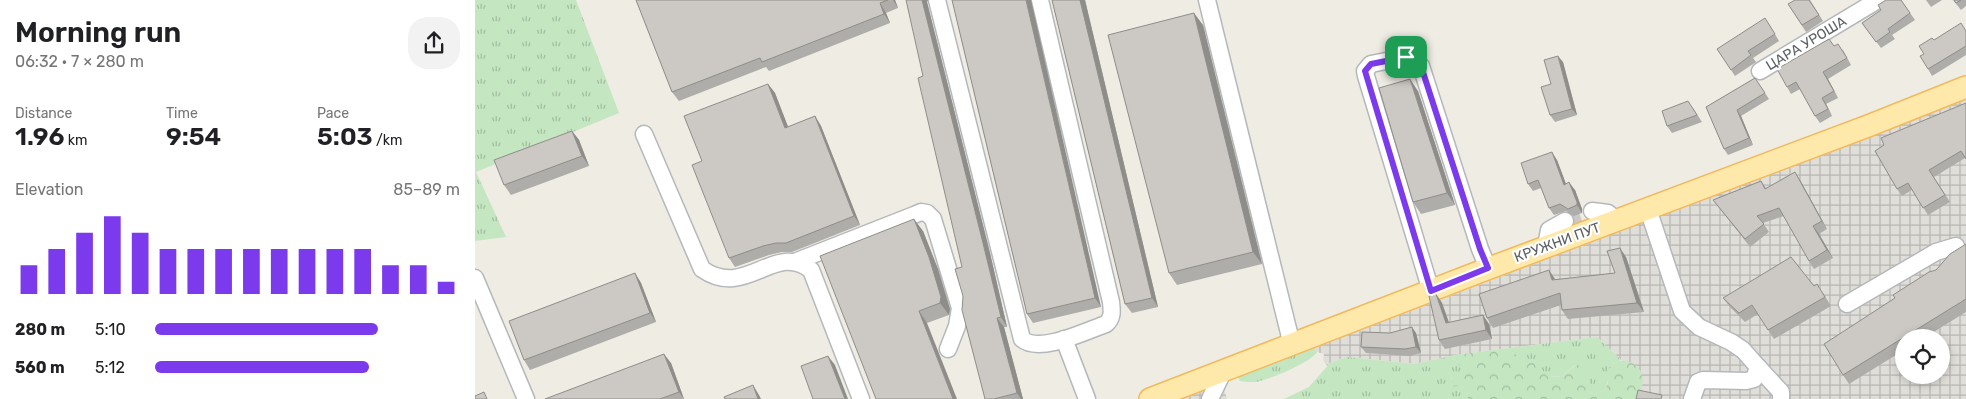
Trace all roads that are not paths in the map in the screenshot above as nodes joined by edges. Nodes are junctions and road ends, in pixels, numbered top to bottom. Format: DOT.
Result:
graph roads {
  1 [pos="937,0"];
  2 [pos="1040,0"];
  3 [pos="1207,0"];
  4 [pos="1878,0"];
  5 [pos="1760,71"];
  6 [pos="1966,88"];
  7 [pos="644,134"];
  8 [pos="1648,209"];
  9 [pos="1592,212"];
  10 [pos="1616,220"];
  11 [pos="1565,221"];
  12 [pos="1961,243"];
  13 [pos="1546,246"];
  14 [pos="797,261"];
  15 [pos="1945,266"];
  16 [pos="1488,268"];
  17 [pos="475,278"];
  18 [pos="1431,291"];
  19 [pos="1847,304"];
  20 [pos="1064,339"];
  21 [pos="1292,345"];
  22 [pos="948,349"];
  23 [pos="1759,367"];
  24 [pos="1223,372"];
  25 [pos="525,399"];
  26 [pos="861,399"];
  27 [pos="1087,399"];
  28 [pos="1150,399"];
  29 [pos="1210,399"];
  30 [pos="1692,399"];
  31 [pos="1781,399"];
  1 -- 20 [label="street"];
  2 -- 20 [label="street"];
  3 -- 21 [label="street"];
  4 -- 5 [label="street, ЦАРА УРОША"];
  6 -- 8 [label="main road, КРУЖНИ ПУТ"];
  7 -- 14 [label="street"];
  8 -- 10 [label="main road, КРУЖНИ ПУТ"];
  8 -- 23 [label="street"];
  9 -- 10 [label="street"];
  10 -- 13 [label="main road, КРУЖНИ ПУТ"];
  11 -- 13 [label="street"];
  12 -- 15 [label="street"];
  12 -- 19 [label="street"];
  13 -- 16 [label="main road, КРУЖНИ ПУТ"];
  14 -- 22 [label="street"];
  14 -- 26 [label="street"];
  16 -- 18 [label="main road, КРУЖНИ ПУТ"];
  16 -- 18 [label="street"];
  17 -- 25 [label="street"];
  18 -- 21 [label="main road, КРУЖНИ ПУТ"];
  20 -- 27 [label="street"];
  21 -- 24 [label="main road, КРУЖНИ ПУТ"];
  23 -- 30 [label="street"];
  23 -- 31 [label="street"];
  24 -- 28 [label="main road, КРУЖНИ ПУТ"];
  24 -- 29 [label="street"];
}
